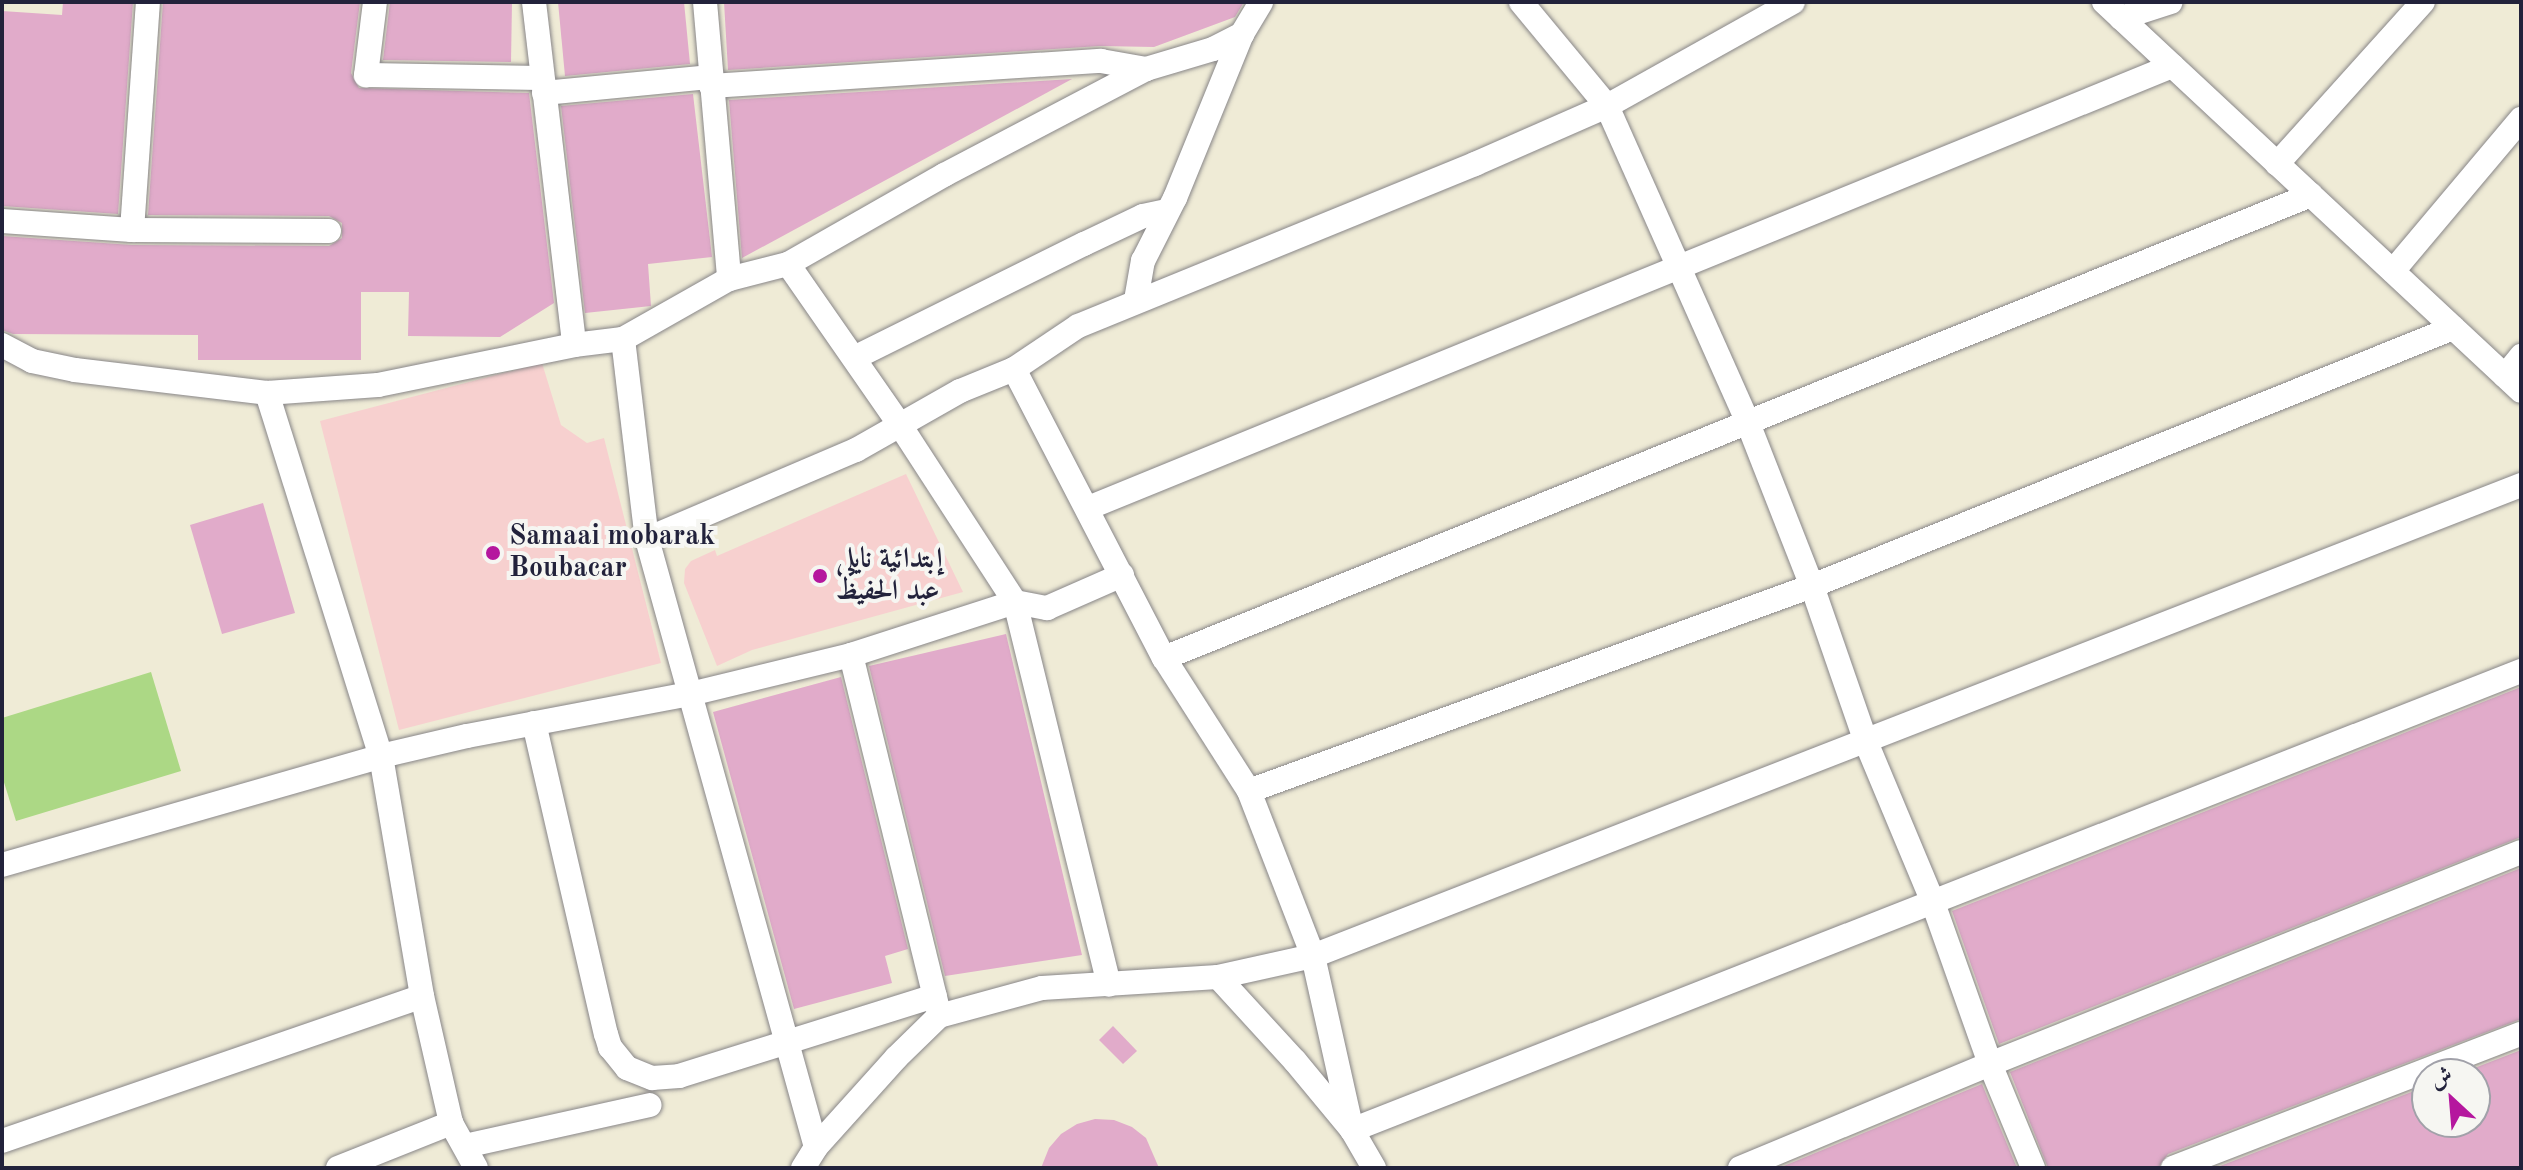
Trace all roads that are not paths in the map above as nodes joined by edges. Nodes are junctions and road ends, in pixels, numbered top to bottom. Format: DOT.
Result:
graph roads {
  1 [pos="148,2"];
  2 [pos="375,2"];
  3 [pos="534,2"];
  4 [pos="705,2"];
  5 [pos="1261,2"];
  6 [pos="1521,2"];
  7 [pos="1793,2"];
  8 [pos="2171,2"];
  9 [pos="2423,2"];
  10 [pos="2112,10"];
  11 [pos="1242,34"];
  12 [pos="2172,66"];
  13 [pos="1146,69"];
  14 [pos="711,81"];
  15 [pos="543,85"];
  16 [pos="1607,106"];
  17 [pos="2521,119"];
  18 [pos="2277,164"];
  19 [pos="2311,195"];
  20 [pos="1166,211"];
  21 [pos="2,221"];
  22 [pos="132,230"];
  23 [pos="329,231"];
  24 [pos="788,264"];
  25 [pos="1676,267"];
  26 [pos="2393,271"];
  27 [pos="729,279"];
  28 [pos="1136,300"];
  29 [pos="2453,328"];
  30 [pos="623,339"];
  31 [pos="2,345"];
  32 [pos="574,345"];
  33 [pos="2521,356"];
  34 [pos="854,358"];
  35 [pos="1014,369"];
  36 [pos="2513,383"];
  37 [pos="267,393"];
  38 [pos="1748,423"];
  39 [pos="900,425"];
  40 [pos="2521,485"];
  41 [pos="1088,508"];
  42 [pos="647,539"];
  43 [pos="1122,575"];
  44 [pos="1812,586"];
  45 [pos="1015,602"];
  46 [pos="851,655"];
  47 [pos="1164,658"];
  48 [pos="2521,671"];
  49 [pos="690,694"];
  50 [pos="534,723"];
  51 [pos="1866,742"];
  52 [pos="381,756"];
  53 [pos="1249,791"];
  54 [pos="2521,852"];
  55 [pos="2,865"];
  56 [pos="1932,900"];
  57 [pos="1313,956"];
  58 [pos="1218,977"];
  59 [pos="1109,985"];
  60 [pos="422,996"];
  61 [pos="937,1006"];
  62 [pos="2521,1034"];
  63 [pos="787,1043"];
  64 [pos="1990,1064"];
  65 [pos="650,1105"];
  66 [pos="451,1123"];
  67 [pos="1352,1130"];
  68 [pos="2,1141"];
  69 [pos="471,1157"];
  70 [pos="810,1158"];
  71 [pos="338,1168"];
  72 [pos="1374,1168"];
  73 [pos="1740,1168"];
  74 [pos="2033,1168"];
  75 [pos="2173,1168"];
  1 -- 22 [label="street"];
  2 -- 15 [label="street"];
  3 -- 15 [label="street"];
  4 -- 14 [label="street"];
  5 -- 11 [label="street"];
  6 -- 16 [label="street"];
  7 -- 16 [label="street"];
  8 -- 10 [label="street"];
  9 -- 18 [label="street"];
  10 -- 12 [label="street"];
  11 -- 13 [label="street"];
  11 -- 20 [label="street"];
  12 -- 18 [label="street"];
  12 -- 25 [label="street"];
  13 -- 14 [label="street"];
  13 -- 24 [label="street"];
  14 -- 15 [label="street"];
  14 -- 27 [label="street"];
  15 -- 32 [label="street"];
  16 -- 25 [label="street"];
  16 -- 28 [label="street"];
  17 -- 26 [label="street"];
  18 -- 19 [label="street"];
  19 -- 26 [label="street"];
  19 -- 38 [label="street"];
  20 -- 28 [label="street"];
  20 -- 34 [label="street"];
  21 -- 22 [label="street"];
  22 -- 23 [label="street"];
  24 -- 27 [label="street"];
  24 -- 34 [label="street"];
  25 -- 38 [label="street"];
  25 -- 41 [label="street"];
  26 -- 29 [label="street"];
  27 -- 30 [label="street"];
  28 -- 35 [label="street"];
  29 -- 36 [label="street"];
  29 -- 44 [label="street"];
  30 -- 32 [label="street"];
  30 -- 42 [label="street"];
  31 -- 37 [label="street"];
  32 -- 37 [label="street"];
  33 -- 36 [label="street"];
  34 -- 39 [label="street"];
  35 -- 39 [label="street"];
  35 -- 41 [label="street"];
  37 -- 52 [label="street"];
  38 -- 44 [label="street"];
  38 -- 47 [label="street"];
  39 -- 42 [label="street"];
  39 -- 45 [label="street"];
  40 -- 51 [label="street"];
  41 -- 43 [label="street"];
  42 -- 49 [label="street"];
  43 -- 45 [label="street"];
  43 -- 47 [label="street"];
  44 -- 51 [label="street"];
  44 -- 53 [label="street"];
  45 -- 46 [label="street"];
  45 -- 59 [label="street"];
  46 -- 49 [label="street"];
  46 -- 61 [label="street"];
  47 -- 53 [label="street"];
  48 -- 56 [label="street"];
  49 -- 50 [label="street"];
  49 -- 63 [label="street"];
  50 -- 52 [label="street"];
  50 -- 63 [label="street"];
  51 -- 56 [label="street"];
  51 -- 57 [label="street"];
  52 -- 55 [label="street"];
  52 -- 60 [label="street"];
  53 -- 57 [label="street"];
  54 -- 64 [label="street"];
  56 -- 64 [label="street"];
  56 -- 67 [label="street"];
  57 -- 58 [label="street"];
  57 -- 67 [label="street"];
  58 -- 59 [label="street"];
  58 -- 67 [label="street"];
  59 -- 61 [label="street"];
  60 -- 66 [label="street"];
  60 -- 68 [label="street"];
  61 -- 63 [label="street"];
  61 -- 70 [label="street"];
  62 -- 75 [label="street"];
  63 -- 70 [label="street"];
  64 -- 73 [label="street"];
  64 -- 74 [label="street"];
  65 -- 69 [label="street"];
  66 -- 69 [label="street"];
  66 -- 71 [label="street"];
  67 -- 72 [label="street"];
}
